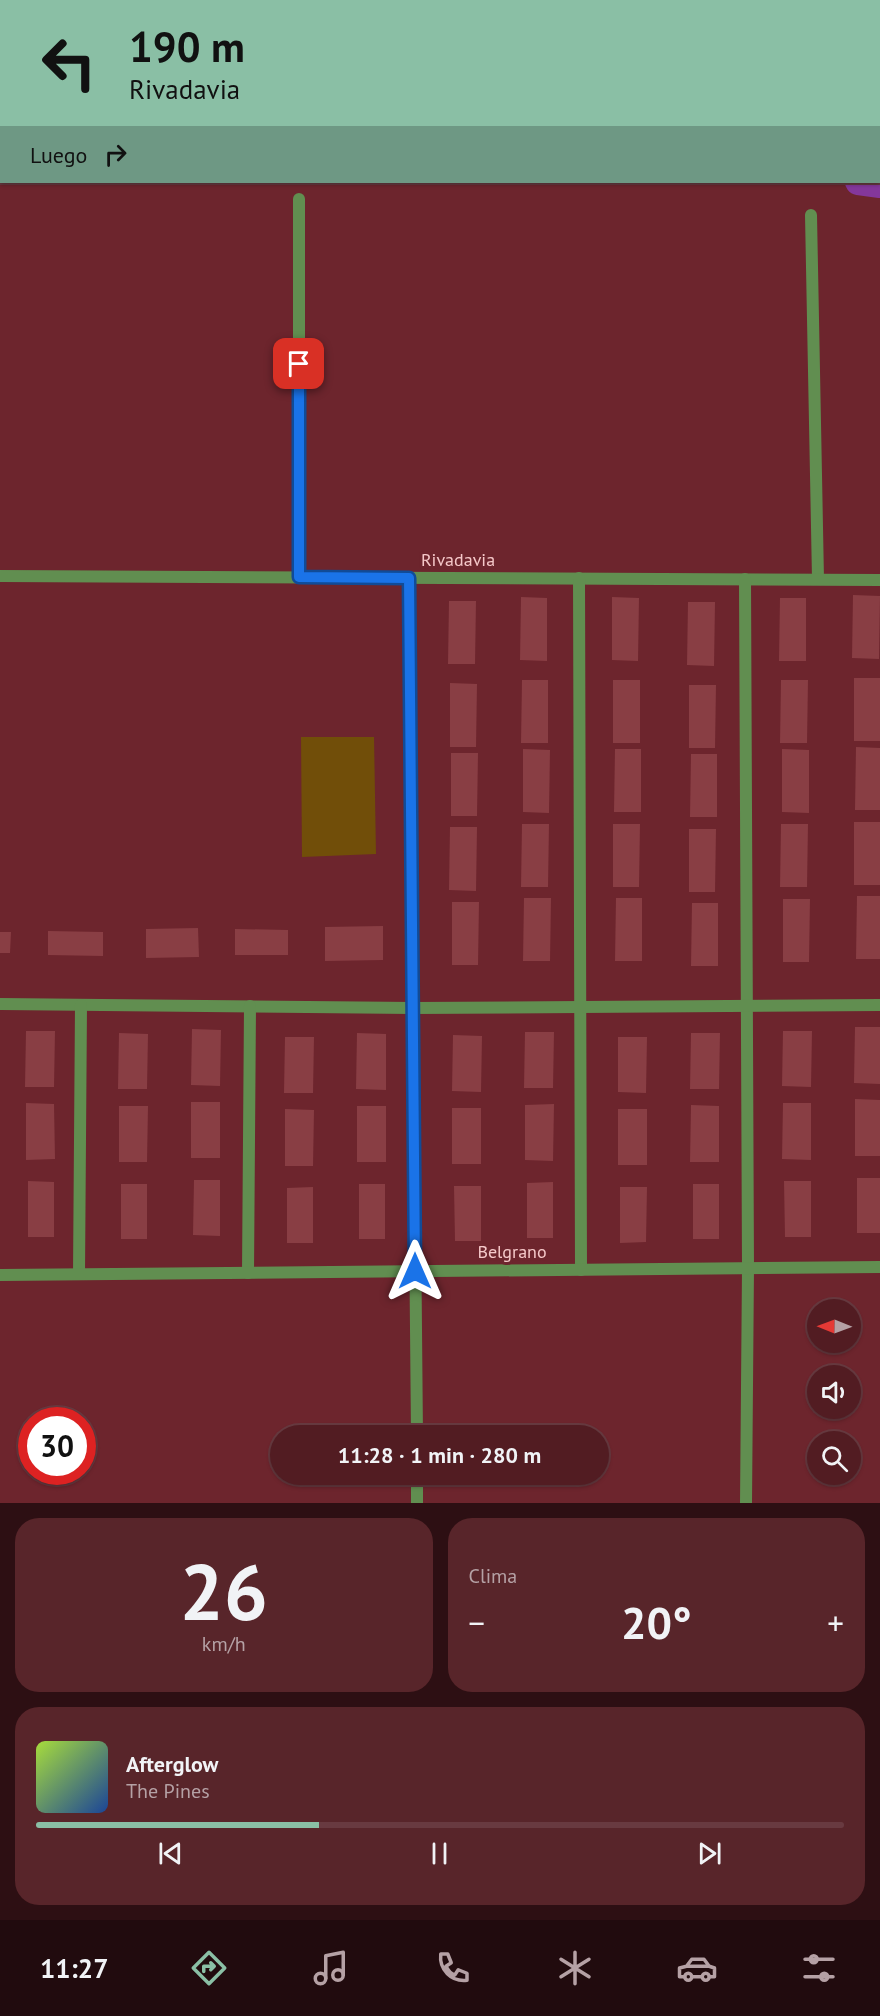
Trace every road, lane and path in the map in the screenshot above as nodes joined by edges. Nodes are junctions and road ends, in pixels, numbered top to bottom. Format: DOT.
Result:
graph roads {
  1 [pos="299,199"];
  2 [pos="811,215"];
  3 [pos="0,576"];
  4 [pos="299,577"];
  5 [pos="409,578"];
  6 [pos="579,579"];
  7 [pos="745,579"];
  8 [pos="818,579"];
  9 [pos="880,580"];
  10 [pos="0,1004"];
  11 [pos="81,1005"];
  12 [pos="747,1005"];
  13 [pos="880,1005"];
  14 [pos="250,1006"];
  15 [pos="580,1006"];
  16 [pos="413,1008"];
  17 [pos="880,1267"];
  18 [pos="748,1268"];
  19 [pos="581,1270"];
  20 [pos="415,1271"];
  21 [pos="248,1273"];
  22 [pos="79,1274"];
  23 [pos="0,1275"];
  24 [pos="417,1425"];
  25 [pos="417,1485"];
  26 [pos="417,1503"];
  27 [pos="746,1503"];
  1 -- 4 [label="street"];
  2 -- 8 [label="street"];
  3 -- 4 [label="street, Rivadavia"];
  4 -- 5 [label="street, Rivadavia"];
  5 -- 6 [label="street, Rivadavia"];
  5 -- 16 [label="street"];
  6 -- 7 [label="street, Rivadavia"];
  6 -- 15 [label="street"];
  7 -- 8 [label="street, Rivadavia"];
  7 -- 12 [label="street"];
  8 -- 9 [label="street, Rivadavia"];
  10 -- 11 [label="street"];
  11 -- 14 [label="street"];
  11 -- 22 [label="street"];
  12 -- 13 [label="street"];
  12 -- 15 [label="street"];
  12 -- 18 [label="street"];
  14 -- 16 [label="street"];
  14 -- 21 [label="street"];
  15 -- 16 [label="street"];
  15 -- 19 [label="street"];
  16 -- 20 [label="street"];
  17 -- 18 [label="street, Belgrano"];
  18 -- 19 [label="street, Belgrano"];
  18 -- 27 [label="street"];
  19 -- 20 [label="street, Belgrano"];
  20 -- 21 [label="street, Belgrano"];
  20 -- 24 [label="street"];
  21 -- 22 [label="street, Belgrano"];
  22 -- 23 [label="street, Belgrano"];
  25 -- 26 [label="street"];
}
